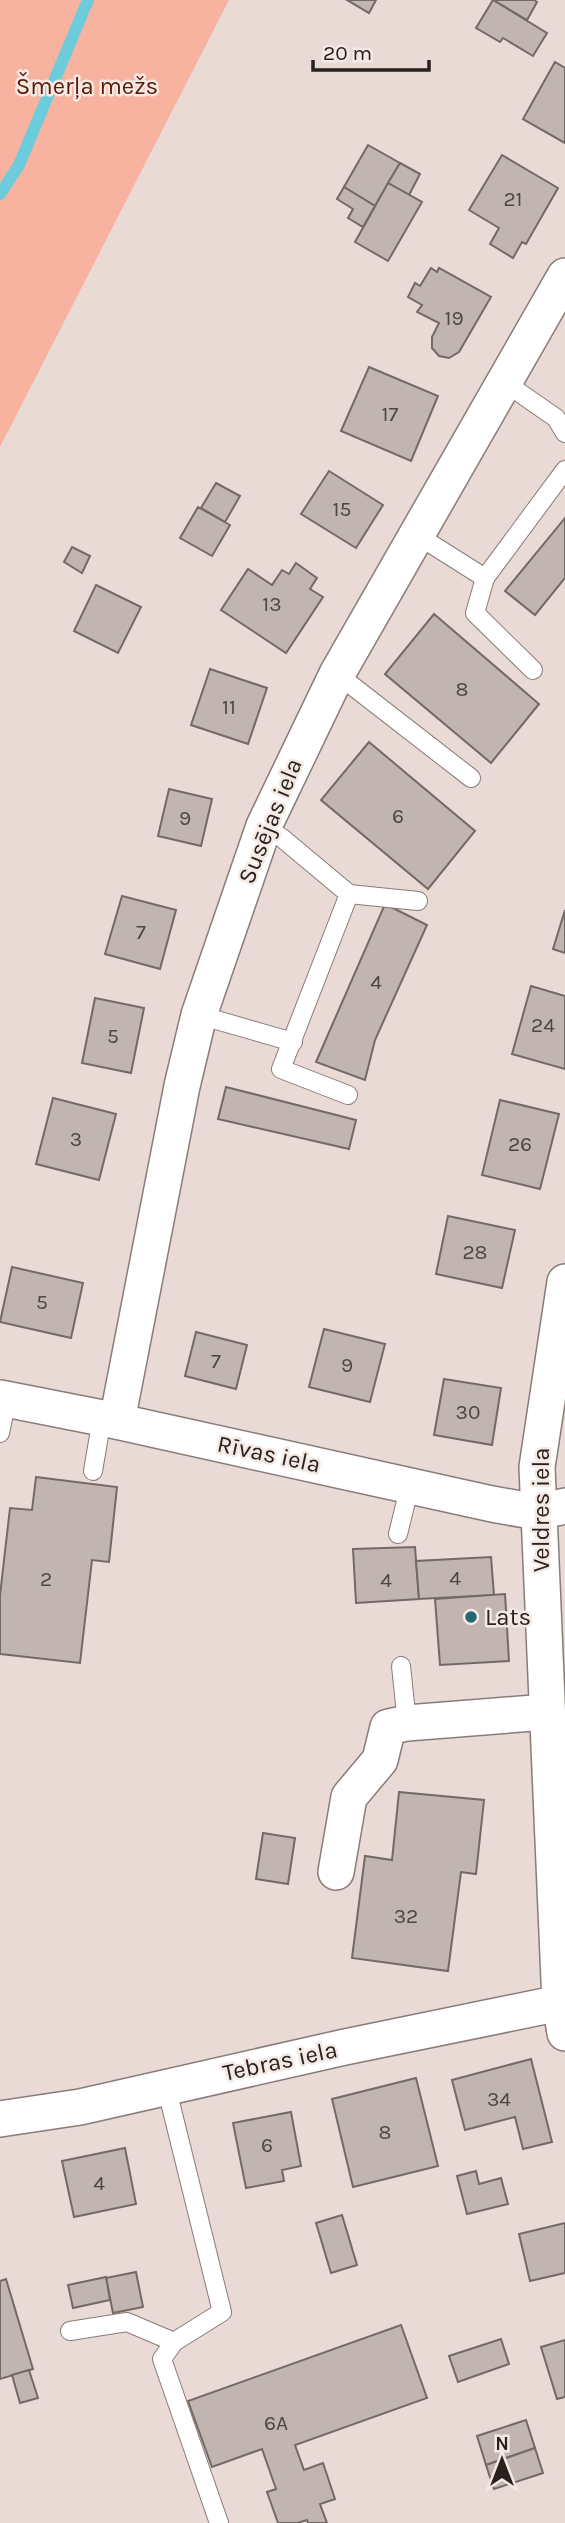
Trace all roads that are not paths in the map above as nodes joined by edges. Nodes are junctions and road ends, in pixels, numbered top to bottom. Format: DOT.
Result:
graph roads {
  1 [pos="565,276"];
  2 [pos="504,382"];
  3 [pos="565,433"];
  4 [pos="565,470"];
  5 [pos="417,535"];
  6 [pos="485,578"];
  7 [pos="533,670"];
  8 [pos="337,674"];
  9 [pos="471,778"];
  10 [pos="264,826"];
  11 [pos="349,894"];
  12 [pos="418,901"];
  13 [pos="199,1015"];
  14 [pos="293,1042"];
  15 [pos="348,1095"];
  16 [pos="565,1282"];
  17 [pos="4,1398"];
  18 [pos="110,1420"];
  19 [pos="0,1433"];
  20 [pos="93,1471"];
  21 [pos="410,1485"];
  22 [pos="551,1509"];
  23 [pos="398,1534"];
  24 [pos="401,1666"];
  25 [pos="546,1712"];
  26 [pos="407,1723"];
  27 [pos="337,1872"];
  28 [pos="562,1958"];
  29 [pos="562,2018"];
  30 [pos="166,2086"];
  31 [pos="0,2119"];
  32 [pos="70,2331"];
  33 [pos="174,2342"];
  34 [pos="219,2523"];
  1 -- 2 [label="street, Susējas iela"];
  2 -- 3 [label="lane"];
  2 -- 5 [label="street, Susējas iela"];
  4 -- 6 [label="lane"];
  5 -- 6 [label="lane"];
  5 -- 8 [label="street, Susējas iela"];
  6 -- 7 [label="lane"];
  8 -- 9 [label="lane"];
  8 -- 10 [label="street, Susējas iela"];
  10 -- 11 [label="lane"];
  10 -- 13 [label="street, Susējas iela"];
  11 -- 12 [label="lane"];
  11 -- 14 [label="lane"];
  13 -- 14 [label="lane"];
  13 -- 18 [label="street, Susējas iela"];
  14 -- 15 [label="lane"];
  16 -- 22 [label="street, Veldres iela"];
  17 -- 18 [label="street, Rīvas iela"];
  17 -- 19 [label="lane"];
  18 -- 20 [label="lane"];
  18 -- 21 [label="street, Rīvas iela"];
  21 -- 22 [label="street, Rīvas iela"];
  21 -- 23 [label="lane"];
  22 -- 25 [label="street, Veldres iela"];
  24 -- 26 [label="lane"];
  25 -- 26 [label="street"];
  25 -- 28 [label="street, Veldres iela"];
  26 -- 27 [label="street"];
  28 -- 29 [label="street, Veldres iela"];
  29 -- 30 [label="street, Tebras iela"];
  30 -- 31 [label="street, Tebras iela"];
  30 -- 33 [label="lane"];
  32 -- 33 [label="lane"];
  33 -- 34 [label="lane"];
}
